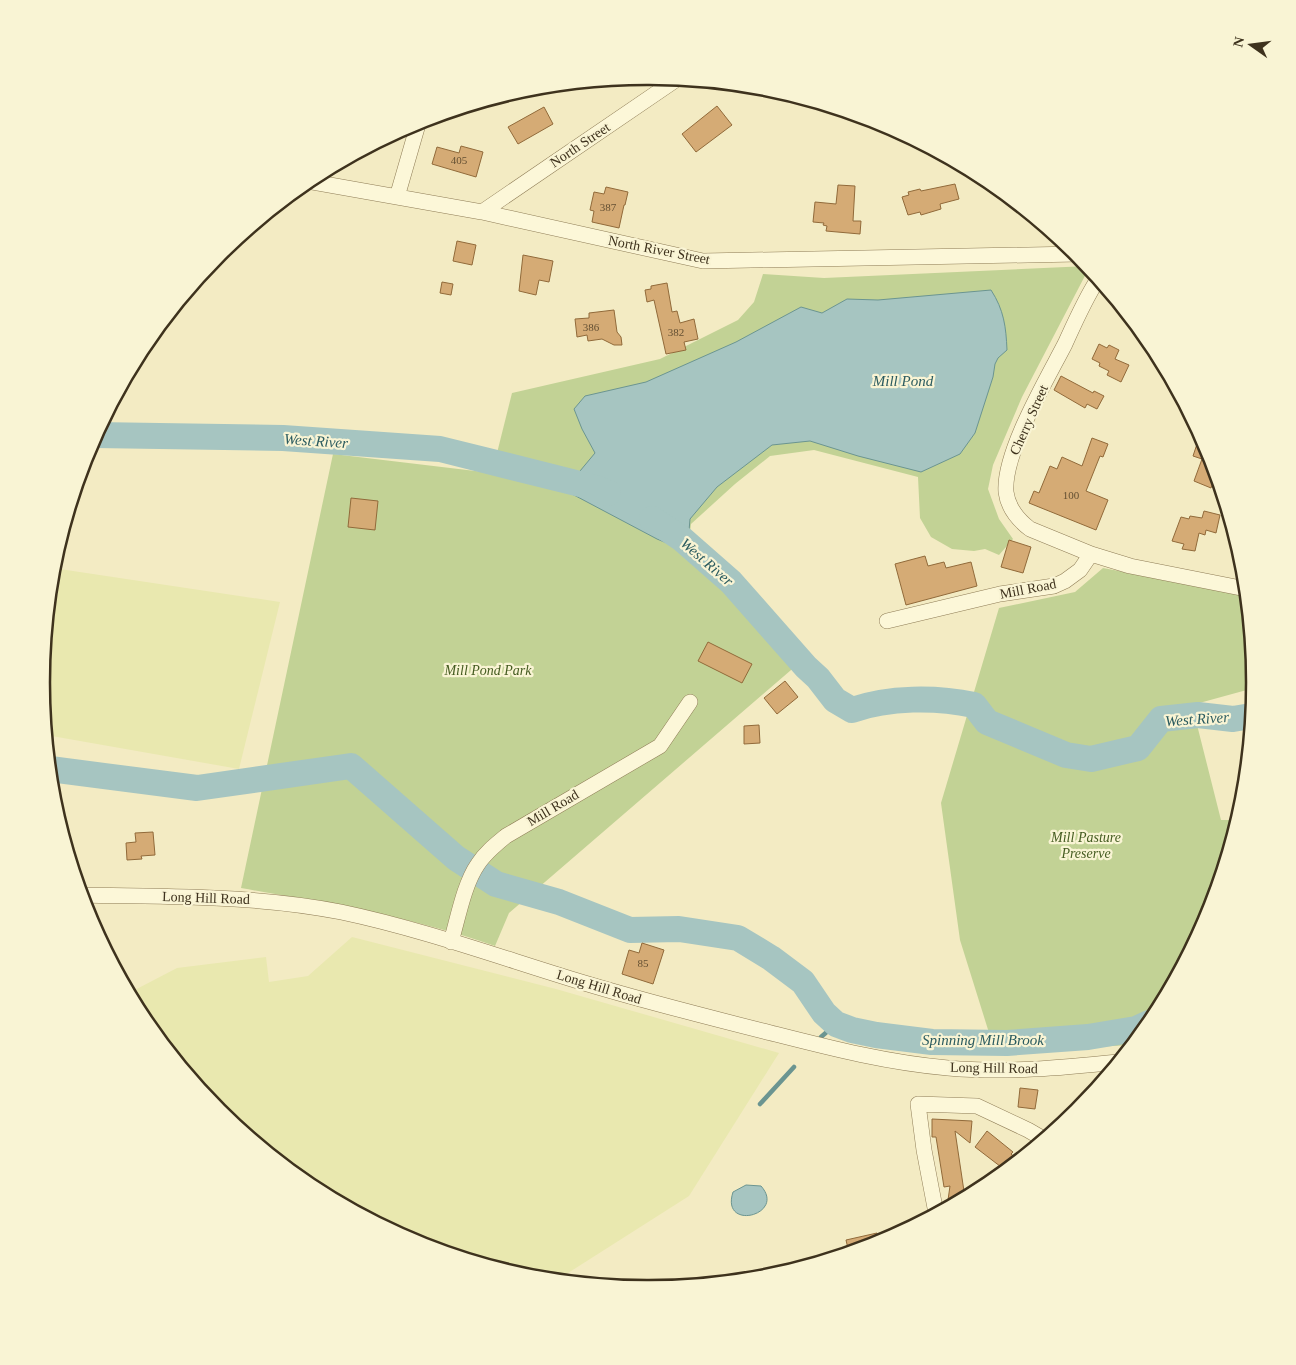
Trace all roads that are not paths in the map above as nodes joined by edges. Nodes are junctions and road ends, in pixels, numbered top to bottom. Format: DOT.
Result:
graph roads {
  1 [pos="668,86"];
  2 [pos="416,131"];
  3 [pos="319,183"];
  4 [pos="397,197"];
  5 [pos="482,212"];
  6 [pos="1065,254"];
  7 [pos="1095,285"];
  8 [pos="1091,554"];
  9 [pos="1238,587"];
  10 [pos="887,621"];
  11 [pos="690,702"];
  12 [pos="90,895"];
  13 [pos="451,942"];
  14 [pos="1109,1063"];
  15 [pos="1038,1136"];
  16 [pos="935,1207"];
  1 -- 5 [label="street, North Street"];
  2 -- 4 [label="street"];
  3 -- 4 [label="street, North River Street"];
  4 -- 5 [label="street, North River Street"];
  5 -- 6 [label="street, North River Street"];
  7 -- 8 [label="street, Cherry Street"];
  8 -- 9 [label="street"];
  8 -- 10 [label="street, Mill Road"];
  11 -- 13 [label="street, Mill Road"];
  12 -- 13 [label="street, Long Hill Road"];
  13 -- 14 [label="street, Long Hill Road"];
  15 -- 16 [label="street"];
}
